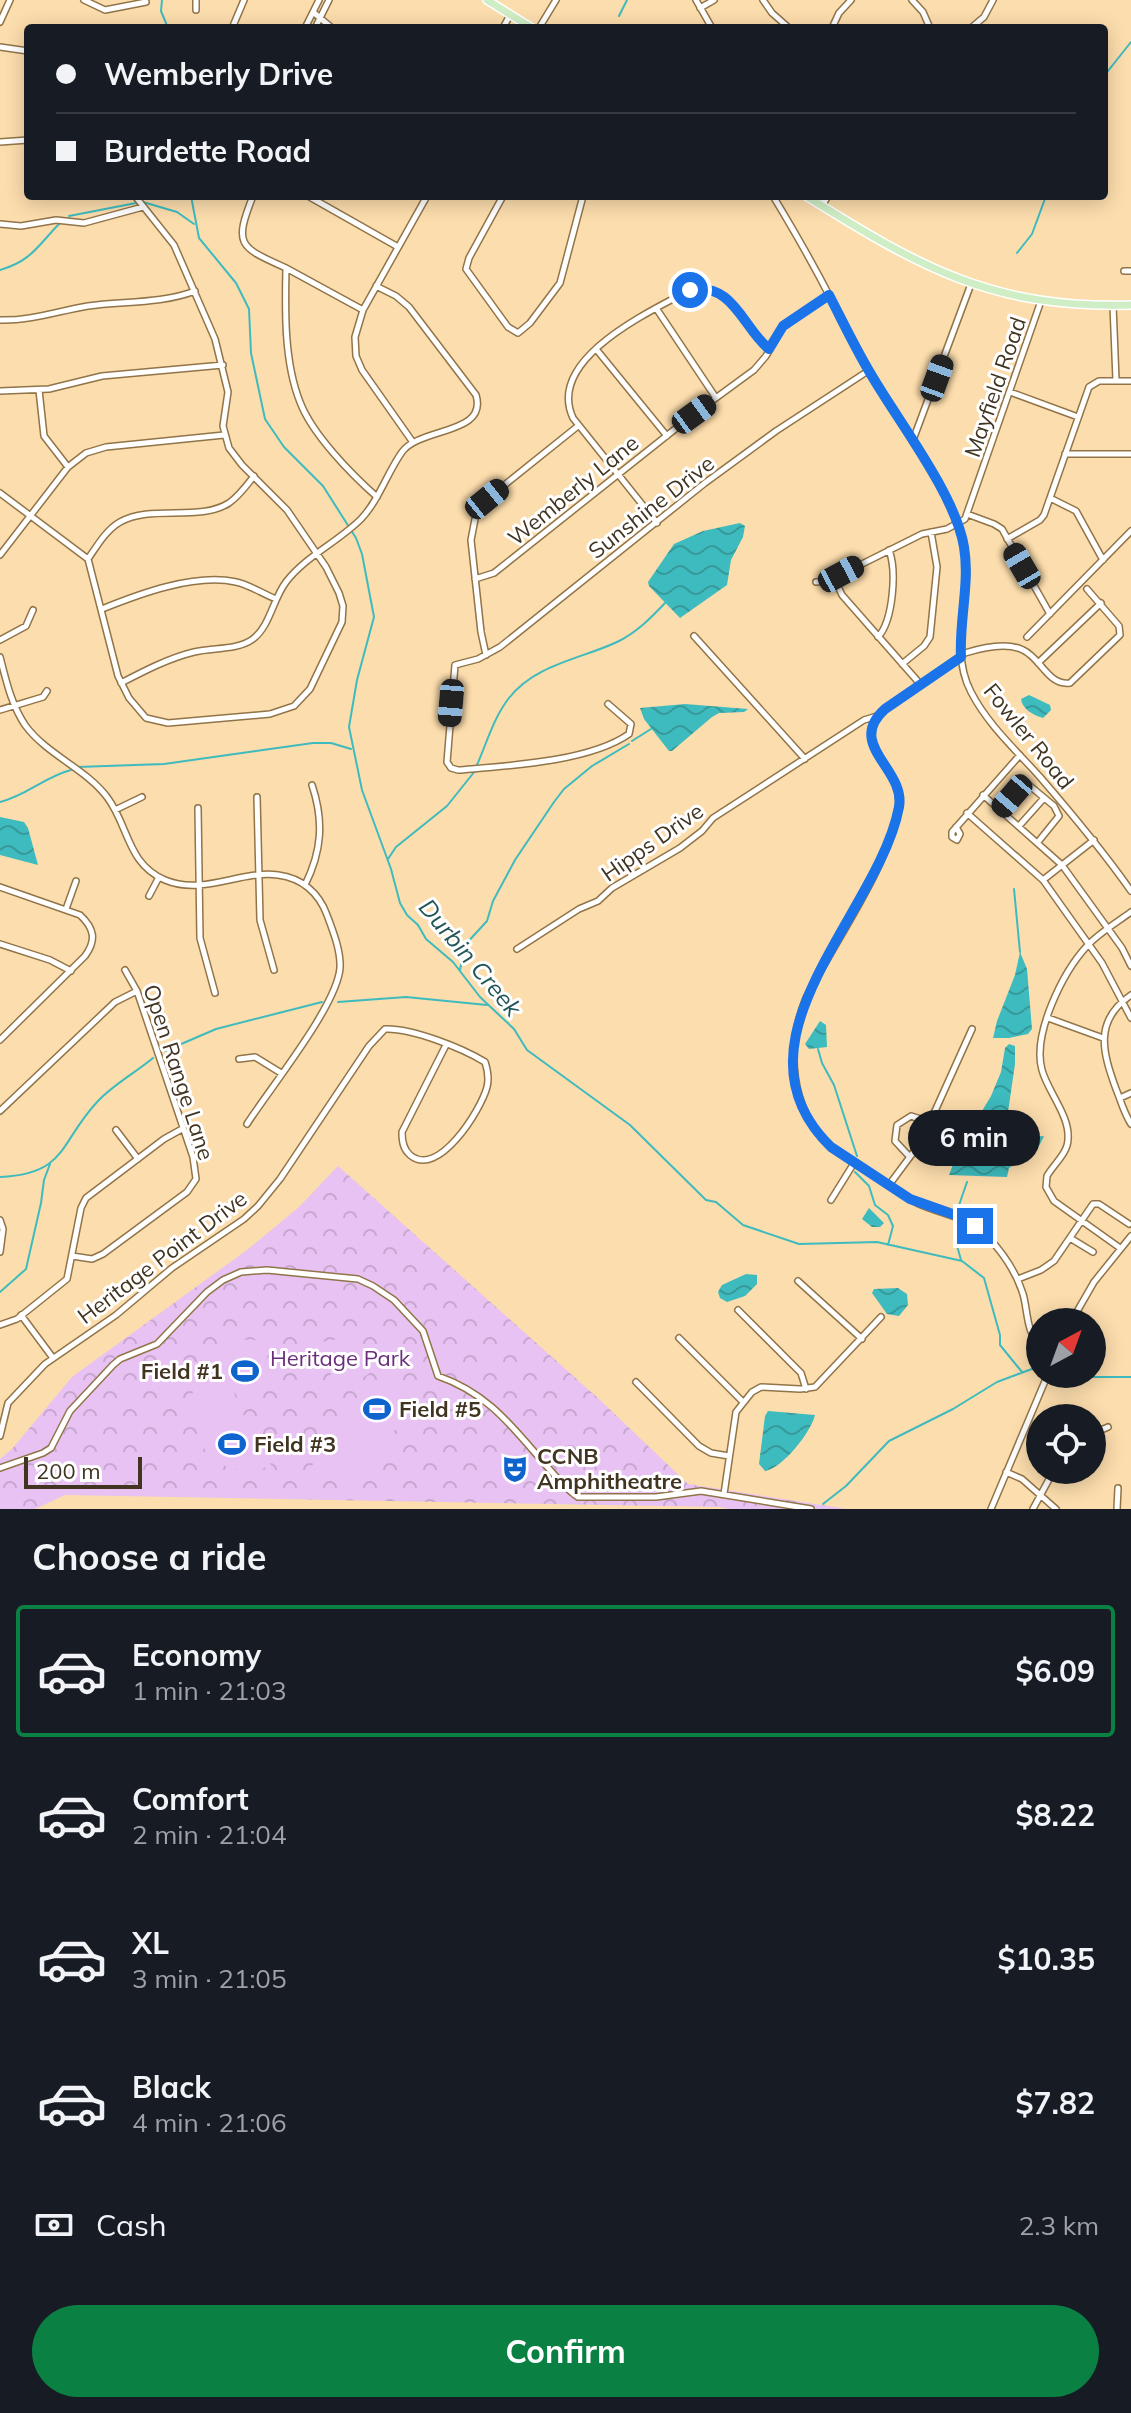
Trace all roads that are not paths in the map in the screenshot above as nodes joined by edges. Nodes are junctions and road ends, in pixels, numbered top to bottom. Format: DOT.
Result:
graph roads {
  1 [pos="10,0"];
  2 [pos="84,0"];
  3 [pos="196,0"];
  4 [pos="244,0"];
  5 [pos="319,0"];
  6 [pos="329,0"];
  7 [pos="487,0"];
  8 [pos="556,0"];
  9 [pos="696,0"];
  10 [pos="714,0"];
  11 [pos="763,0"];
  12 [pos="851,0"];
  13 [pos="912,0"];
  14 [pos="993,0"];
  15 [pos="146,2"];
  16 [pos="95,3"];
  17 [pos="700,8"];
  18 [pos="196,10"];
  19 [pos="313,12"];
  20 [pos="510,15"];
  21 [pos="320,18"];
  22 [pos="1,19"];
  23 [pos="234,24"];
  24 [pos="307,24"];
  25 [pos="317,24"];
  26 [pos="327,24"];
  27 [pos="505,24"];
  28 [pos="525,24"];
  29 [pos="541,24"];
  30 [pos="710,24"];
  31 [pos="784,24"];
  32 [pos="834,24"];
  33 [pos="928,24"];
  34 [pos="975,24"];
  35 [pos="0,47"];
  36 [pos="24,50"];
  37 [pos="24,140"];
  38 [pos="0,142"];
  39 [pos="138,200"];
  40 [pos="250,200"];
  41 [pos="315,200"];
  42 [pos="425,200"];
  43 [pos="501,200"];
  44 [pos="582,200"];
  45 [pos="775,200"];
  46 [pos="812,200"];
  47 [pos="826,200"];
  48 [pos="822,206"];
  49 [pos="143,207"];
  50 [pos="0,224"];
  51 [pos="398,247"];
  52 [pos="286,268"];
  53 [pos="971,284"];
  54 [pos="376,286"];
  55 [pos="195,291"];
  56 [pos="829,295"];
  57 [pos="1041,301"];
  58 [pos="1113,305"];
  59 [pos="1131,305"];
  60 [pos="656,308"];
  61 [pos="363,310"];
  62 [pos="0,320"];
  63 [pos="596,349"];
  64 [pos="769,349"];
  65 [pos="223,365"];
  66 [pos="868,371"];
  67 [pos="1116,381"];
  68 [pos="1131,381"];
  69 [pos="39,390"];
  70 [pos="0,391"];
  71 [pos="1010,392"];
  72 [pos="716,398"];
  73 [pos="1078,417"];
  74 [pos="578,426"];
  75 [pos="224,435"];
  76 [pos="667,436"];
  77 [pos="913,440"];
  78 [pos="412,441"];
  79 [pos="1065,454"];
  80 [pos="1131,454"];
  81 [pos="68,467"];
  82 [pos="618,475"];
  83 [pos="254,476"];
  84 [pos="0,493"];
  85 [pos="377,497"];
  86 [pos="1050,498"];
  87 [pos="967,514"];
  88 [pos="31,516"];
  89 [pos="657,523"];
  90 [pos="957,525"];
  91 [pos="1131,531"];
  92 [pos="931,532"];
  93 [pos="1007,539"];
  94 [pos="889,550"];
  95 [pos="0,555"];
  96 [pos="317,555"];
  97 [pos="88,559"];
  98 [pos="1103,560"];
  99 [pos="834,578"];
  100 [pos="475,579"];
  101 [pos="816,582"];
  102 [pos="1087,589"];
  103 [pos="276,599"];
  104 [pos="1101,603"];
  105 [pos="102,609"];
  106 [pos="33,610"];
  107 [pos="1050,614"];
  108 [pos="694,636"];
  109 [pos="878,637"];
  110 [pos="1027,637"];
  111 [pos="0,640"];
  112 [pos="486,655"];
  113 [pos="0,657"];
  114 [pos="961,657"];
  115 [pos="1038,663"];
  116 [pos="902,664"];
  117 [pos="121,683"];
  118 [pos="921,685"];
  119 [pos="47,691"];
  120 [pos="608,704"];
  121 [pos="14,707"];
  122 [pos="0,710"];
  123 [pos="878,716"];
  124 [pos="1020,755"];
  125 [pos="805,759"];
  126 [pos="312,785"];
  127 [pos="983,795"];
  128 [pos="142,797"];
  129 [pos="257,797"];
  130 [pos="1044,798"];
  131 [pos="198,808"];
  132 [pos="115,810"];
  133 [pos="1000,810"];
  134 [pos="967,813"];
  135 [pos="1019,826"];
  136 [pos="956,827"];
  137 [pos="1094,840"];
  138 [pos="1038,842"];
  139 [pos="1062,865"];
  140 [pos="159,877"];
  141 [pos="259,877"];
  142 [pos="1043,880"];
  143 [pos="76,881"];
  144 [pos="305,885"];
  145 [pos="199,886"];
  146 [pos="0,887"];
  147 [pos="1131,891"];
  148 [pos="149,896"];
  149 [pos="66,909"];
  150 [pos="1131,912"];
  151 [pos="1107,929"];
  152 [pos="0,944"];
  153 [pos="1088,944"];
  154 [pos="517,949"];
  155 [pos="1131,966"];
  156 [pos="125,970"];
  157 [pos="274,970"];
  158 [pos="71,971"];
  159 [pos="137,991"];
  160 [pos="215,993"];
  161 [pos="1131,995"];
  162 [pos="1122,1001"];
  163 [pos="1048,1018"];
  164 [pos="1131,1018"];
  165 [pos="972,1029"];
  166 [pos="1103,1038"];
  167 [pos="0,1040"];
  168 [pos="446,1045"];
  169 [pos="239,1059"];
  170 [pos="281,1073"];
  171 [pos="1131,1093"];
  172 [pos="1120,1098"];
  173 [pos="0,1111"];
  174 [pos="930,1122"];
  175 [pos="247,1124"];
  176 [pos="1131,1124"];
  177 [pos="182,1129"];
  178 [pos="116,1130"];
  179 [pos="909,1156"];
  180 [pos="138,1159"];
  181 [pos="854,1163"];
  182 [pos="889,1185"];
  183 [pos="831,1200"];
  184 [pos="0,1220"];
  185 [pos="1082,1220"];
  186 [pos="1129,1224"];
  187 [pos="1131,1236"];
  188 [pos="1070,1238"];
  189 [pos="1120,1248"];
  190 [pos="0,1252"];
  191 [pos="1093,1252"];
  192 [pos="72,1256"];
  193 [pos="1018,1279"];
  194 [pos="798,1281"];
  195 [pos="1079,1308"];
  196 [pos="738,1310"];
  197 [pos="1026,1312"];
  198 [pos="21,1315"];
  199 [pos="881,1317"];
  200 [pos="0,1325"];
  201 [pos="679,1338"];
  202 [pos="862,1339"];
  203 [pos="53,1358"];
  204 [pos="636,1382"];
  205 [pos="1042,1388"];
  206 [pos="806,1389"];
  207 [pos="743,1402"];
  208 [pos="0,1436"];
  209 [pos="729,1456"];
  210 [pos="0,1466"];
  211 [pos="1006,1472"];
  212 [pos="1046,1484"];
  213 [pos="1118,1488"];
  214 [pos="724,1494"];
  215 [pos="1040,1495"];
  216 [pos="811,1509"];
  217 [pos="991,1509"];
  218 [pos="1033,1509"];
  219 [pos="1056,1509"];
  220 [pos="1117,1509"];
  1 -- 22 [label="street"];
  2 -- 16 [label="street"];
  3 -- 18 [label="street"];
  4 -- 23 [label="street"];
  5 -- 19 [label="street"];
  6 -- 21 [label="street"];
  7 -- 20 [label="main road"];
  8 -- 29 [label="street"];
  9 -- 17 [label="street"];
  10 -- 17 [label="street"];
  11 -- 31 [label="street"];
  12 -- 32 [label="street"];
  13 -- 33 [label="street"];
  14 -- 34 [label="street"];
  15 -- 16 [label="street"];
  17 -- 30 [label="street"];
  19 -- 21 [label="street"];
  19 -- 24 [label="street"];
  20 -- 27 [label="street"];
  20 -- 28 [label="main road"];
  21 -- 25 [label="street"];
  21 -- 26 [label="street"];
  35 -- 36 [label="street"];
  37 -- 38 [label="street"];
  39 -- 49 [label="street"];
  40 -- 52 [label="street"];
  41 -- 51 [label="street"];
  42 -- 51 [label="street"];
  43 -- 44 [label="street"];
  45 -- 56 [label="street, Fowler Road"];
  46 -- 48 [label="main road"];
  47 -- 48 [label="street"];
  48 -- 53 [label="main road"];
  49 -- 50 [label="street"];
  49 -- 55 [label="street"];
  51 -- 54 [label="street"];
  52 -- 61 [label="street"];
  52 -- 85 [label="street"];
  53 -- 57 [label="main road"];
  53 -- 77 [label="street"];
  54 -- 61 [label="street"];
  54 -- 78 [label="street"];
  55 -- 62 [label="street"];
  55 -- 65 [label="street"];
  56 -- 64 [label="street, Wemberly Lane"];
  56 -- 66 [label="street, Fowler Road"];
  57 -- 58 [label="main road"];
  57 -- 71 [label="street, Mayfield Road"];
  58 -- 59 [label="main road"];
  58 -- 67 [label="street"];
  60 -- 63 [label="street"];
  60 -- 64 [label="street"];
  60 -- 72 [label="street"];
  61 -- 78 [label="street"];
  63 -- 74 [label="street"];
  63 -- 76 [label="street"];
  64 -- 72 [label="street, Wemberly Lane"];
  65 -- 69 [label="street"];
  65 -- 75 [label="street"];
  66 -- 77 [label="street, Fowler Road"];
  66 -- 89 [label="street, Sunshine Drive"];
  67 -- 68 [label="street"];
  67 -- 73 [label="street"];
  69 -- 70 [label="street"];
  69 -- 81 [label="street"];
  71 -- 73 [label="street"];
  71 -- 87 [label="street, Mayfield Road"];
  72 -- 76 [label="street, Wemberly Lane"];
  73 -- 79 [label="street"];
  74 -- 82 [label="street"];
  74 -- 100 [label="street"];
  75 -- 81 [label="street"];
  75 -- 83 [label="street"];
  76 -- 82 [label="street, Wemberly Lane"];
  77 -- 90 [label="street, Fowler Road"];
  78 -- 85 [label="street"];
  79 -- 80 [label="street"];
  79 -- 86 [label="street"];
  81 -- 88 [label="street"];
  82 -- 89 [label="street"];
  82 -- 100 [label="street, Wemberly Lane"];
  83 -- 96 [label="street"];
  83 -- 97 [label="street"];
  84 -- 88 [label="street"];
  85 -- 96 [label="street"];
  86 -- 93 [label="street"];
  86 -- 98 [label="street"];
  87 -- 90 [label="street, Mayfield Road"];
  87 -- 93 [label="street"];
  88 -- 95 [label="street"];
  88 -- 97 [label="street"];
  89 -- 112 [label="street, Sunshine Drive"];
  90 -- 92 [label="street"];
  90 -- 114 [label="street, Fowler Road"];
  91 -- 98 [label="street"];
  92 -- 94 [label="street"];
  92 -- 116 [label="street"];
  93 -- 107 [label="street"];
  94 -- 99 [label="street"];
  94 -- 109 [label="street"];
  96 -- 103 [label="street"];
  96 -- 117 [label="street"];
  97 -- 105 [label="street"];
  98 -- 107 [label="street"];
  99 -- 101 [label="street"];
  99 -- 109 [label="street"];
  100 -- 112 [label="street"];
  102 -- 104 [label="street"];
  103 -- 105 [label="street"];
  103 -- 117 [label="street"];
  104 -- 115 [label="street"];
  104 -- 115 [label="street, Hipps Drive"];
  105 -- 117 [label="street"];
  106 -- 111 [label="street"];
  107 -- 110 [label="street"];
  108 -- 125 [label="street"];
  109 -- 116 [label="street"];
  112 -- 120 [label="street, Sunshine Drive"];
  113 -- 121 [label="street"];
  114 -- 115 [label="street, Hipps Drive"];
  114 -- 118 [label="street, Hipps Drive"];
  114 -- 124 [label="street, Fowler Road"];
  116 -- 118 [label="street"];
  118 -- 123 [label="street, Hipps Drive"];
  119 -- 121 [label="street"];
  121 -- 122 [label="street"];
  121 -- 132 [label="street"];
  123 -- 125 [label="street, Hipps Drive"];
  123 -- 181 [label="street"];
  124 -- 127 [label="street"];
  124 -- 137 [label="street, Fowler Road"];
  125 -- 154 [label="street, Hipps Drive"];
  126 -- 144 [label="street"];
  127 -- 133 [label="street"];
  127 -- 134 [label="street"];
  128 -- 132 [label="street"];
  129 -- 141 [label="street"];
  130 -- 133 [label="street"];
  130 -- 135 [label="street"];
  130 -- 138 [label="street"];
  131 -- 145 [label="street"];
  132 -- 140 [label="street"];
  133 -- 135 [label="street"];
  134 -- 136 [label="street"];
  134 -- 142 [label="street"];
  135 -- 138 [label="street"];
  137 -- 139 [label="street"];
  137 -- 147 [label="street, Fowler Road"];
  138 -- 139 [label="street"];
  139 -- 142 [label="street"];
  139 -- 151 [label="street"];
  140 -- 145 [label="street"];
  140 -- 148 [label="street"];
  141 -- 144 [label="street"];
  141 -- 145 [label="street"];
  141 -- 157 [label="street"];
  142 -- 153 [label="street"];
  143 -- 149 [label="street"];
  144 -- 170 [label="street"];
  145 -- 160 [label="street"];
  146 -- 149 [label="street"];
  149 -- 158 [label="street"];
  150 -- 151 [label="street"];
  151 -- 153 [label="street"];
  151 -- 155 [label="street"];
  152 -- 158 [label="street"];
  153 -- 162 [label="street"];
  153 -- 163 [label="street"];
  156 -- 159 [label="street, Open Range Lane"];
  158 -- 167 [label="street"];
  159 -- 173 [label="street"];
  159 -- 177 [label="street, Open Range Lane"];
  161 -- 162 [label="street"];
  162 -- 164 [label="street"];
  162 -- 166 [label="street"];
  163 -- 166 [label="street"];
  163 -- 185 [label="street"];
  165 -- 174 [label="street"];
  166 -- 172 [label="street"];
  168 -- 168 [label="street, Heritage Point Drive"];
  168 -- 203 [label="street, Heritage Point Drive"];
  169 -- 170 [label="street"];
  170 -- 175 [label="street"];
  171 -- 172 [label="street"];
  172 -- 176 [label="street"];
  174 -- 179 [label="street"];
  174 -- 179 [label="street"];
  177 -- 180 [label="street"];
  177 -- 192 [label="street, Open Range Lane"];
  178 -- 180 [label="street"];
  179 -- 182 [label="street"];
  180 -- 192 [label="street"];
  181 -- 182 [label="street"];
  181 -- 183 [label="street"];
  182 -- 193 [label="street"];
  184 -- 190 [label="street"];
  185 -- 186 [label="street"];
  185 -- 188 [label="street"];
  185 -- 189 [label="street"];
  187 -- 189 [label="street"];
  188 -- 191 [label="street"];
  188 -- 193 [label="street"];
  189 -- 195 [label="street"];
  192 -- 198 [label="street"];
  193 -- 197 [label="street"];
  194 -- 202 [label="street"];
  196 -- 206 [label="street"];
  198 -- 200 [label="street"];
  198 -- 203 [label="street"];
  199 -- 202 [label="street"];
  201 -- 207 [label="street"];
  202 -- 206 [label="street"];
  203 -- 208 [label="street, Heritage Point Drive"];
  204 -- 209 [label="street"];
  205 -- 211 [label="street"];
  206 -- 207 [label="street"];
  207 -- 209 [label="street"];
  209 -- 214 [label="street"];
  210 -- 214 [label="street"];
  211 -- 215 [label="street"];
  211 -- 217 [label="street"];
  212 -- 215 [label="street"];
  213 -- 220 [label="street"];
  214 -- 216 [label="street"];
  215 -- 218 [label="street"];
  215 -- 219 [label="street"];
}
